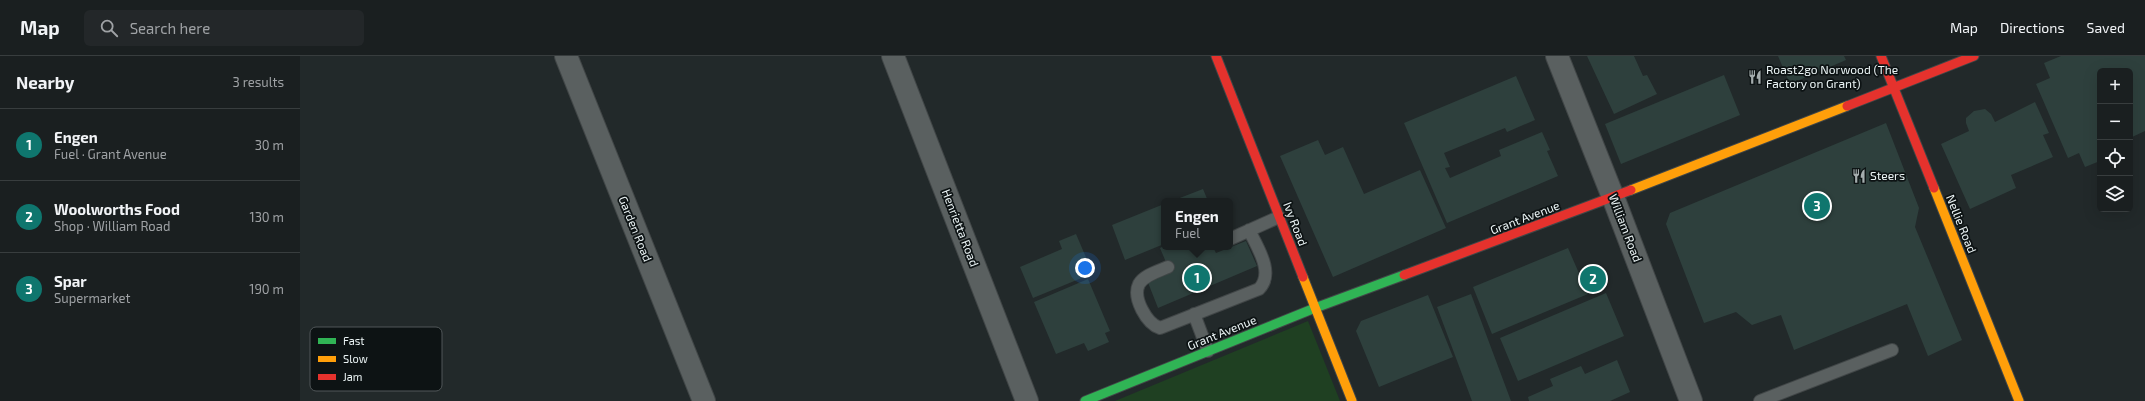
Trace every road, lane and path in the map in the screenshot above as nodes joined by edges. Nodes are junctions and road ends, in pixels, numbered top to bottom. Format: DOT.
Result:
graph roads {
  1 [pos="566,56"];
  2 [pos="894,56"];
  3 [pos="1216,56"];
  4 [pos="1557,56"];
  5 [pos="1881,56"];
  6 [pos="1974,56"];
  7 [pos="1893,88"];
  8 [pos="1613,197"];
  9 [pos="1279,217"];
  10 [pos="1249,230"];
  11 [pos="1233,238"];
  12 [pos="1168,267"];
  13 [pos="1315,308"];
  14 [pos="1194,314"];
  15 [pos="1892,350"];
  16 [pos="1208,351"];
  17 [pos="1784,396"];
  18 [pos="704,401"];
  19 [pos="1027,401"];
  20 [pos="1085,401"];
  21 [pos="1352,401"];
  22 [pos="1691,401"];
  23 [pos="1760,401"];
  24 [pos="2019,401"];
  1 -- 18 [label="street, Garden Road"];
  2 -- 19 [label="street, Henrietta Road"];
  3 -- 9 [label="street, Ivy Road"];
  4 -- 8 [label="street, William Road"];
  5 -- 7 [label="street, Nellie Road"];
  6 -- 7 [label="street, Grant Avenue"];
  7 -- 8 [label="street, Grant Avenue"];
  7 -- 24 [label="street, Nellie Road"];
  8 -- 13 [label="street, Grant Avenue"];
  8 -- 22 [label="street, William Road"];
  9 -- 10 [label="lane"];
  9 -- 13 [label="street, Ivy Road"];
  10 -- 11 [label="lane"];
  10 -- 14 [label="lane"];
  12 -- 14 [label="lane"];
  13 -- 16 [label="street, Grant Avenue"];
  13 -- 21 [label="street, Ivy Road"];
  14 -- 16 [label="lane"];
  15 -- 17 [label="lane"];
  16 -- 20 [label="street, Grant Avenue"];
  17 -- 23 [label="lane"];
}
